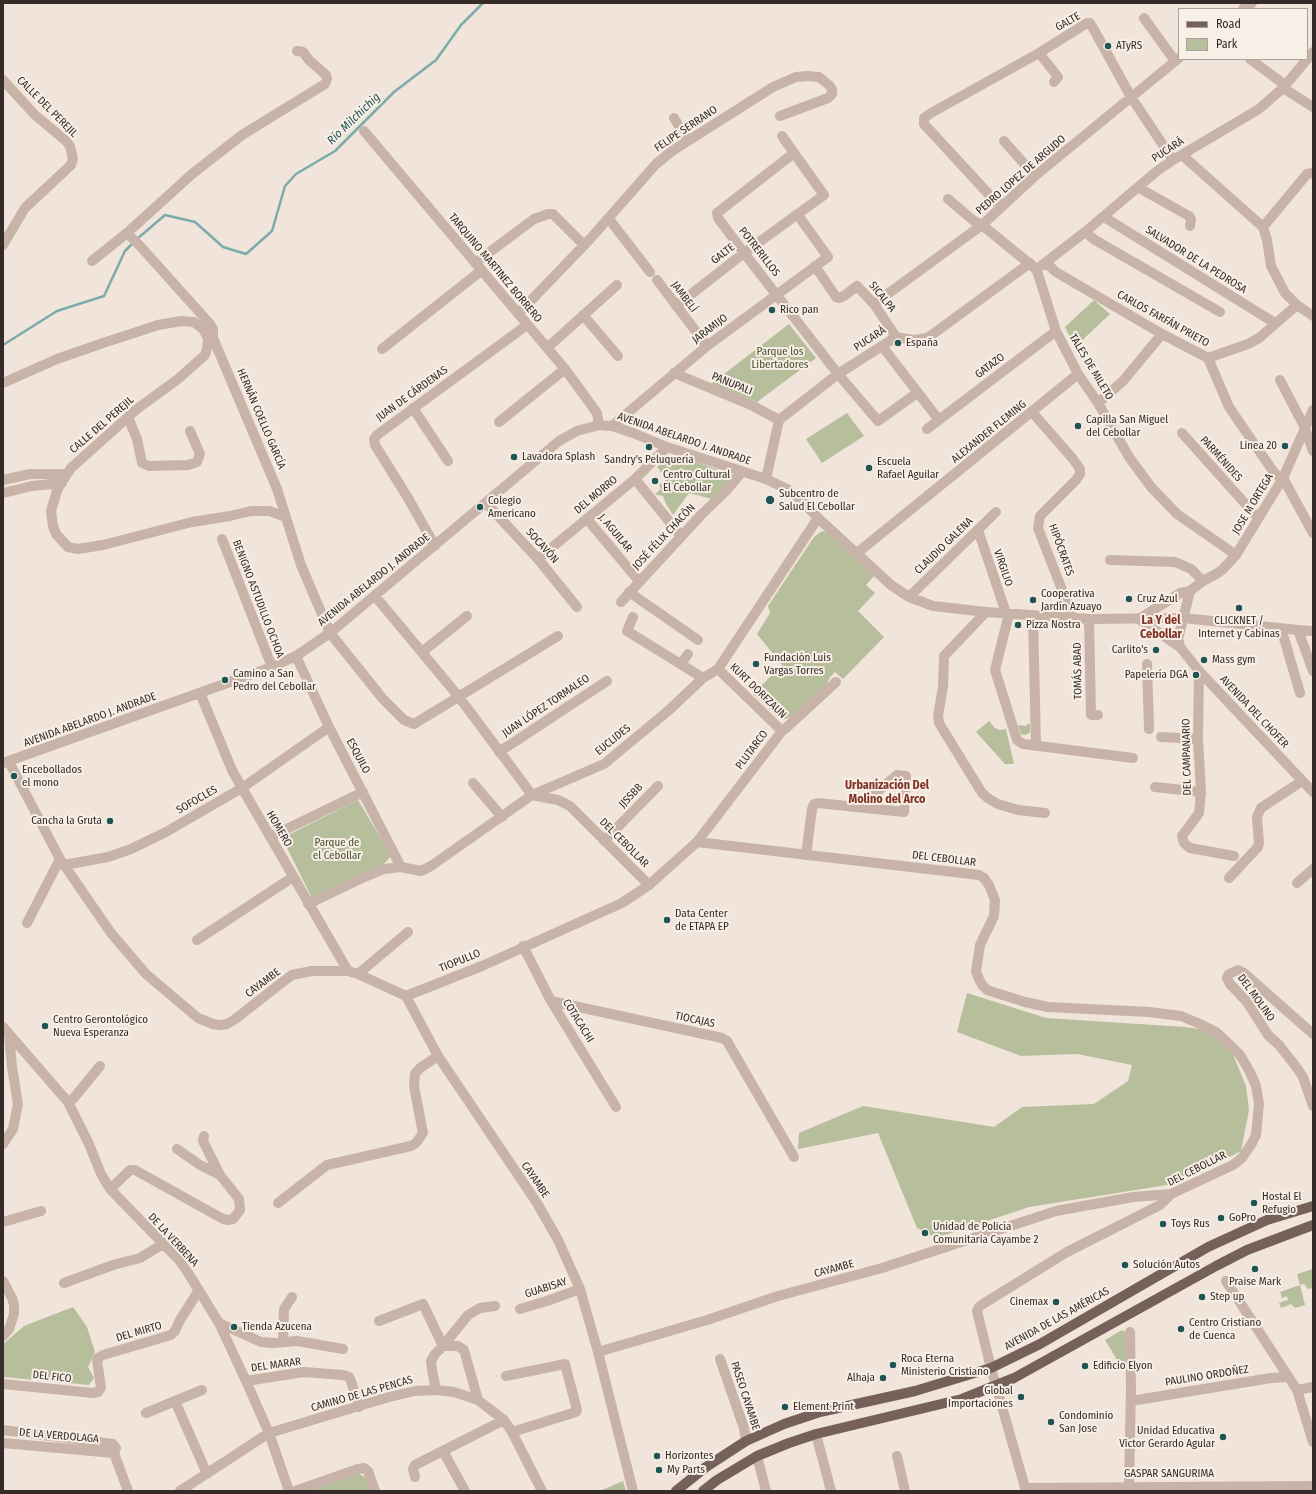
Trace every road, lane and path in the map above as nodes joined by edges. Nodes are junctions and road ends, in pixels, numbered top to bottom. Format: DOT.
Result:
graph roads {
  1 [pos="1144,18"];
  2 [pos="300,52"];
  3 [pos="1039,53"];
  4 [pos="1177,60"];
  5 [pos="1251,60"];
  6 [pos="1306,60"];
  7 [pos="3,80"];
  8 [pos="1054,82"];
  9 [pos="1284,87"];
  10 [pos="1131,97"];
  11 [pos="1313,107"];
  12 [pos="780,116"];
  13 [pos="674,118"];
  14 [pos="364,131"];
  15 [pos="782,136"];
  16 [pos="688,141"];
  17 [pos="1004,141"];
  18 [pos="794,153"];
  19 [pos="1177,158"];
  20 [pos="1313,173"];
  21 [pos="1035,176"];
  22 [pos="1138,188"];
  23 [pos="948,199"];
  24 [pos="1003,205"];
  25 [pos="797,214"];
  26 [pos="1104,217"];
  27 [pos="609,219"];
  28 [pos="982,225"];
  29 [pos="1190,226"];
  30 [pos="1263,227"];
  31 [pos="1085,232"];
  32 [pos="129,235"];
  33 [pos="3,245"];
  34 [pos="584,245"];
  35 [pos="744,253"];
  36 [pos="92,261"];
  37 [pos="1046,264"];
  38 [pos="815,266"];
  39 [pos="1033,266"];
  40 [pos="478,267"];
  41 [pos="650,272"];
  42 [pos="657,280"];
  43 [pos="617,285"];
  44 [pos="776,294"];
  45 [pos="874,304"];
  46 [pos="1297,305"];
  47 [pos="676,306"];
  48 [pos="1220,312"];
  49 [pos="518,314"];
  50 [pos="583,316"];
  51 [pos="1313,316"];
  52 [pos="1275,323"];
  53 [pos="527,325"];
  54 [pos="1056,331"];
  55 [pos="1162,334"];
  56 [pos="896,337"];
  57 [pos="211,338"];
  58 [pos="707,346"];
  59 [pos="882,346"];
  60 [pos="547,348"];
  61 [pos="382,349"];
  62 [pos="618,356"];
  63 [pos="1208,358"];
  64 [pos="565,369"];
  65 [pos="674,373"];
  66 [pos="838,374"];
  67 [pos="1078,374"];
  68 [pos="1280,380"];
  69 [pos="3,384"];
  70 [pos="917,393"];
  71 [pos="1098,403"];
  72 [pos="413,408"];
  73 [pos="1313,410"];
  74 [pos="1032,412"];
  75 [pos="128,417"];
  76 [pos="779,420"];
  77 [pos="939,420"];
  78 [pos="500,422"];
  79 [pos="599,425"];
  80 [pos="612,426"];
  81 [pos="1305,428"];
  82 [pos="926,429"];
  83 [pos="190,431"];
  84 [pos="1182,433"];
  85 [pos="667,447"];
  86 [pos="1313,451"];
  87 [pos="448,460"];
  88 [pos="742,472"];
  89 [pos="68,474"];
  90 [pos="1283,478"];
  91 [pos="635,479"];
  92 [pos="766,479"];
  93 [pos="3,480"];
  94 [pos="62,483"];
  95 [pos="3,493"];
  96 [pos="486,503"];
  97 [pos="996,512"];
  98 [pos="286,517"];
  99 [pos="818,518"];
  100 [pos="1258,518"];
  101 [pos="587,519"];
  102 [pos="1311,522"];
  103 [pos="978,530"];
  104 [pos="1313,533"];
  105 [pos="682,536"];
  106 [pos="222,539"];
  107 [pos="435,546"];
  108 [pos="857,553"];
  109 [pos="1236,555"];
  110 [pos="538,559"];
  111 [pos="1110,560"];
  112 [pos="1203,580"];
  113 [pos="639,581"];
  114 [pos="1190,591"];
  115 [pos="629,592"];
  116 [pos="375,596"];
  117 [pos="909,597"];
  118 [pos="621,602"];
  119 [pos="577,607"];
  120 [pos="986,612"];
  121 [pos="1007,614"];
  122 [pos="467,616"];
  123 [pos="1033,616"];
  124 [pos="633,617"];
  125 [pos="1074,618"];
  126 [pos="1184,618"];
  127 [pos="1089,619"];
  128 [pos="1139,619"];
  129 [pos="1281,628"];
  130 [pos="1298,630"];
  131 [pos="1313,631"];
  132 [pos="330,633"];
  133 [pos="558,636"];
  134 [pos="698,640"];
  135 [pos="1180,647"];
  136 [pos="422,652"];
  137 [pos="688,654"];
  138 [pos="296,656"];
  139 [pos="682,664"];
  140 [pos="1147,664"];
  141 [pos="272,667"];
  142 [pos="718,669"];
  143 [pos="1199,671"];
  144 [pos="1313,671"];
  145 [pos="703,678"];
  146 [pos="607,681"];
  147 [pos="836,682"];
  148 [pos="200,693"];
  149 [pos="1300,693"];
  150 [pos="460,697"];
  151 [pos="1098,715"];
  152 [pos="329,727"];
  153 [pos="1149,729"];
  154 [pos="782,731"];
  155 [pos="1162,737"];
  156 [pos="1198,739"];
  157 [pos="1036,746"];
  158 [pos="500,752"];
  159 [pos="1133,758"];
  160 [pos="6,762"];
  161 [pos="1302,781"];
  162 [pos="473,783"];
  163 [pos="658,786"];
  164 [pos="1155,787"];
  165 [pos="242,788"];
  166 [pos="364,792"];
  167 [pos="1201,792"];
  168 [pos="1313,792"];
  169 [pos="532,795"];
  170 [pos="859,807"];
  171 [pos="1045,813"];
  172 [pos="502,817"];
  173 [pos="270,838"];
  174 [pos="604,841"];
  175 [pos="697,842"];
  176 [pos="806,855"];
  177 [pos="1234,856"];
  178 [pos="62,862"];
  179 [pos="401,867"];
  180 [pos="1313,869"];
  181 [pos="293,877"];
  182 [pos="1229,878"];
  183 [pos="1297,882"];
  184 [pos="649,885"];
  185 [pos="308,904"];
  186 [pos="28,922"];
  187 [pos="408,932"];
  188 [pos="197,940"];
  189 [pos="523,946"];
  190 [pos="353,972"];
  191 [pos="406,996"];
  192 [pos="551,1001"];
  193 [pos="6,1030"];
  194 [pos="1313,1034"];
  195 [pos="438,1056"];
  196 [pos="100,1066"];
  197 [pos="68,1102"];
  198 [pos="1313,1106"];
  199 [pos="616,1107"];
  200 [pos="204,1136"];
  201 [pos="3,1144"];
  202 [pos="177,1149"];
  203 [pos="794,1157"];
  204 [pos="220,1175"];
  205 [pos="110,1189"];
  206 [pos="1171,1194"];
  207 [pos="278,1203"];
  208 [pos="1313,1206"];
  209 [pos="41,1211"];
  210 [pos="3,1222"];
  211 [pos="1313,1225"];
  212 [pos="163,1244"];
  213 [pos="3,1281"];
  214 [pos="1226,1281"];
  215 [pos="64,1283"];
  216 [pos="580,1289"];
  217 [pos="199,1290"];
  218 [pos="292,1297"];
  219 [pos="495,1306"];
  220 [pos="520,1309"];
  221 [pos="379,1321"];
  222 [pos="219,1323"];
  223 [pos="1130,1332"];
  224 [pos="3,1336"];
  225 [pos="283,1342"];
  226 [pos="443,1346"];
  227 [pos="343,1349"];
  228 [pos="598,1352"];
  229 [pos="720,1359"];
  230 [pos="992,1368"];
  231 [pos="506,1376"];
  232 [pos="1288,1377"];
  233 [pos="246,1381"];
  234 [pos="3,1384"];
  235 [pos="997,1386"];
  236 [pos="1313,1387"];
  237 [pos="202,1390"];
  238 [pos="436,1390"];
  239 [pos="1297,1390"];
  240 [pos="98,1392"];
  241 [pos="478,1400"];
  242 [pos="175,1401"];
  243 [pos="1131,1401"];
  244 [pos="359,1407"];
  245 [pos="146,1413"];
  246 [pos="504,1420"];
  247 [pos="3,1430"];
  248 [pos="512,1432"];
  249 [pos="269,1433"];
  250 [pos="816,1434"];
  251 [pos="746,1441"];
  252 [pos="1313,1442"];
  253 [pos="3,1443"];
  254 [pos="112,1448"];
  255 [pos="443,1451"];
  256 [pos="758,1456"];
  257 [pos="896,1456"];
  258 [pos="207,1474"];
  259 [pos="415,1477"];
  260 [pos="1129,1486"];
  261 [pos="1313,1486"];
  262 [pos="1222,1489"];
  263 [pos="1026,1490"];
  264 [pos="128,1491"];
  265 [pos="180,1491"];
  266 [pos="289,1491"];
  267 [pos="295,1491"];
  268 [pos="375,1491"];
  269 [pos="465,1491"];
  270 [pos="542,1491"];
  271 [pos="633,1491"];
  272 [pos="676,1491"];
  273 [pos="703,1491"];
  274 [pos="766,1491"];
  275 [pos="831,1491"];
  276 [pos="905,1491"];
  1 -- 4 [label="street"];
  2 -- 32 [label="street"];
  3 -- 8 [label="street"];
  3 -- 10 [label="street, GALTE"];
  3 -- 24 [label="street, GALTE"];
  4 -- 10 [label="street, PEDRO LOPEZ DE ARGUDO"];
  5 -- 9 [label="street"];
  6 -- 9 [label="street, PUCARÁ"];
  7 -- 33 [label="street, CALLE DEL PEREJIL"];
  9 -- 11 [label="street"];
  9 -- 19 [label="street, PUCARÁ"];
  10 -- 19 [label="street, GALTE"];
  10 -- 21 [label="street, PEDRO LOPEZ DE ARGUDO"];
  12 -- 16 [label="street, FELIPE SERRANO"];
  13 -- 16 [label="street"];
  14 -- 40 [label="street, TARQUINO MARTINEZ BORRERO"];
  15 -- 18 [label="street"];
  16 -- 27 [label="street, FELIPE SERRANO"];
  17 -- 21 [label="street"];
  18 -- 25 [label="street, GALTE"];
  18 -- 35 [label="street, POTRERILLOS"];
  19 -- 22 [label="street, PUCARÁ"];
  19 -- 30 [label="street, GALTE"];
  20 -- 30 [label="street"];
  21 -- 24 [label="street, PEDRO LOPEZ DE ARGUDO"];
  22 -- 26 [label="street, PUCARÁ"];
  22 -- 29 [label="street"];
  23 -- 28 [label="street"];
  24 -- 28 [label="street, PEDRO LOPEZ DE ARGUDO"];
  25 -- 35 [label="street, GALTE"];
  25 -- 38 [label="street, JARAMIJO"];
  26 -- 31 [label="street, PUCARÁ"];
  26 -- 52 [label="street, SALVADOR DE LA PEDROSA"];
  27 -- 34 [label="street, FELIPE SERRANO"];
  27 -- 41 [label="street"];
  28 -- 39 [label="street"];
  28 -- 45 [label="street, PEDRO LOPEZ DE ARGUDO"];
  30 -- 46 [label="street"];
  31 -- 37 [label="street, PUCARÁ"];
  31 -- 48 [label="street"];
  32 -- 36 [label="street"];
  32 -- 57 [label="street, HERNÁN COELLO GARCÍA"];
  34 -- 40 [label="street"];
  34 -- 49 [label="street, FELIPE SERRANO"];
  35 -- 44 [label="street, POTRERILLOS"];
  35 -- 47 [label="street, GALTE"];
  37 -- 39 [label="street, PUCARÁ"];
  37 -- 55 [label="street, CARLOS FARFÁN PRIETO"];
  38 -- 44 [label="street, JARAMIJO"];
  38 -- 45 [label="street, SICALPA"];
  39 -- 54 [label="street, TALES DE MILETO"];
  39 -- 56 [label="street, PUCARÁ"];
  40 -- 49 [label="street, TARQUINO MARTINEZ BORRERO"];
  40 -- 61 [label="street"];
  42 -- 47 [label="street, JAMBELÍ"];
  43 -- 50 [label="street"];
  44 -- 58 [label="street, JARAMIJO"];
  44 -- 66 [label="street, POTRERILLOS"];
  45 -- 56 [label="street, SICALPA"];
  46 -- 51 [label="street"];
  46 -- 52 [label="street"];
  47 -- 58 [label="street, JAMBELÍ"];
  49 -- 53 [label="street, TARQUINO MARTINEZ BORRERO"];
  50 -- 60 [label="street"];
  50 -- 62 [label="street"];
  52 -- 63 [label="street"];
  53 -- 60 [label="street, TARQUINO MARTINEZ BORRERO"];
  53 -- 72 [label="street, JUAN DE CÁRDENAS"];
  54 -- 67 [label="street, TALES DE MILETO"];
  54 -- 77 [label="street, GATAZO"];
  55 -- 63 [label="street, CARLOS FARFÁN PRIETO"];
  55 -- 71 [label="street"];
  56 -- 59 [label="street, PUCARÁ"];
  57 -- 69 [label="street"];
  57 -- 75 [label="street, CALLE DEL PEREJIL"];
  57 -- 98 [label="street, HERNÁN COELLO GARCÍA"];
  58 -- 65 [label="street, JARAMIJO"];
  59 -- 66 [label="street, PUCARÁ"];
  59 -- 70 [label="street"];
  60 -- 64 [label="street, TARQUINO MARTINEZ BORRERO"];
  63 -- 90 [label="street, CARLOS FARFÁN PRIETO"];
  64 -- 78 [label="street"];
  64 -- 79 [label="street, TARQUINO MARTINEZ BORRERO"];
  65 -- 76 [label="street, PANUPALI"];
  65 -- 80 [label="street, JARAMIJO"];
  66 -- 70 [label="street, POTRERILLOS"];
  66 -- 76 [label="street, PUCARÁ"];
  67 -- 71 [label="street, TALES DE MILETO"];
  67 -- 74 [label="street, ALEXANDER FLEMING"];
  68 -- 81 [label="street"];
  70 -- 77 [label="street"];
  71 -- 109 [label="street, TALES DE MILETO"];
  72 -- 87 [label="street"];
  72 -- 107 [label="street, JUAN DE CÁRDENAS"];
  73 -- 81 [label="street, JOSE M ORTEGA"];
  74 -- 108 [label="street, ALEXANDER FLEMING"];
  74 -- 125 [label="street, HIPÓCRATES"];
  75 -- 83 [label="street"];
  75 -- 89 [label="street, CALLE DEL PEREJIL"];
  76 -- 92 [label="street"];
  77 -- 82 [label="street, GATAZO"];
  79 -- 80 [label="street, AVENIDA ABELARDO J. ANDRADE"];
  79 -- 96 [label="street, AVENIDA ABELARDO J. ANDRADE"];
  80 -- 85 [label="street, AVENIDA ABELARDO J. ANDRADE"];
  81 -- 86 [label="street"];
  81 -- 90 [label="street, JOSE M ORTEGA"];
  84 -- 100 [label="street, PARMÉNIDES"];
  85 -- 88 [label="street, AVENIDA ABELARDO J. ANDRADE"];
  85 -- 91 [label="street, DEL MORRO"];
  88 -- 92 [label="street, AVENIDA ABELARDO J. ANDRADE"];
  88 -- 105 [label="street, JOSÉ FÉLIX CHACÓN"];
  89 -- 93 [label="street"];
  89 -- 94 [label="street, CALLE DEL PEREJIL"];
  90 -- 100 [label="street, JOSE M ORTEGA"];
  90 -- 102 [label="street, CARLOS FARFÁN PRIETO"];
  91 -- 101 [label="street, DEL MORRO"];
  91 -- 105 [label="street"];
  92 -- 99 [label="street, AVENIDA ABELARDO J. ANDRADE"];
  94 -- 95 [label="street"];
  94 -- 98 [label="street, CALLE DEL PEREJIL"];
  96 -- 107 [label="street, AVENIDA ABELARDO J. ANDRADE"];
  96 -- 110 [label="street, SOCAVÓN"];
  97 -- 103 [label="street, CLAUDIO GALENA"];
  98 -- 132 [label="street, HERNÁN COELLO GARCÍA"];
  99 -- 108 [label="street, AVENIDA ABELARDO J. ANDRADE"];
  99 -- 142 [label="street, EUCLIDES"];
  100 -- 109 [label="street, JOSE M ORTEGA"];
  101 -- 110 [label="street, DEL MORRO"];
  101 -- 113 [label="street, J. AGUILAR"];
  102 -- 104 [label="street, CARLOS FARFÁN PRIETO"];
  103 -- 117 [label="street, CLAUDIO GALENA"];
  103 -- 121 [label="street, VIRGILIO"];
  105 -- 113 [label="street, JOSÉ FÉLIX CHACÓN"];
  106 -- 141 [label="street, BENIGNO ASTUDILLO OCHOA"];
  107 -- 116 [label="street, AVENIDA ABELARDO J. ANDRADE"];
  108 -- 117 [label="street, AVENIDA ABELARDO J. ANDRADE"];
  109 -- 112 [label="street, JOSE M ORTEGA"];
  110 -- 119 [label="street, SOCAVÓN"];
  111 -- 112 [label="street"];
  112 -- 114 [label="street, JOSE M ORTEGA"];
  113 -- 115 [label="street, JOSÉ FÉLIX CHACÓN"];
  114 -- 126 [label="street"];
  114 -- 128 [label="street, JOSE M ORTEGA"];
  115 -- 118 [label="street, JOSÉ FÉLIX CHACÓN"];
  115 -- 134 [label="street"];
  116 -- 132 [label="street, AVENIDA ABELARDO J. ANDRADE"];
  116 -- 136 [label="street"];
  117 -- 120 [label="street, AVENIDA ABELARDO J. ANDRADE"];
  120 -- 121 [label="street, AVENIDA ABELARDO J. ANDRADE"];
  120 -- 171 [label="street"];
  121 -- 123 [label="street, AVENIDA ABELARDO J. ANDRADE"];
  121 -- 157 [label="street"];
  122 -- 136 [label="street"];
  123 -- 125 [label="street, AVENIDA ABELARDO J. ANDRADE"];
  123 -- 157 [label="street"];
  124 -- 139 [label="street"];
  125 -- 127 [label="street, AVENIDA ABELARDO J. ANDRADE"];
  126 -- 128 [label="street, AVENIDA ABELARDO J. ANDRADE"];
  126 -- 129 [label="street, AVENIDA ABELARDO J. ANDRADE"];
  126 -- 135 [label="street"];
  127 -- 128 [label="street, AVENIDA ABELARDO J. ANDRADE"];
  127 -- 151 [label="street, TOMÁS ABAD"];
  128 -- 135 [label="street, AVENIDA DEL CHOFER"];
  129 -- 130 [label="street, AVENIDA ABELARDO J. ANDRADE"];
  129 -- 149 [label="street"];
  130 -- 131 [label="street, AVENIDA ABELARDO J. ANDRADE"];
  130 -- 144 [label="street"];
  132 -- 138 [label="street, AVENIDA ABELARDO J. ANDRADE"];
  132 -- 150 [label="street, HERNÁN COELLO GARCÍA"];
  133 -- 150 [label="street"];
  135 -- 143 [label="street, AVENIDA DEL CHOFER"];
  136 -- 150 [label="street"];
  137 -- 139 [label="street"];
  138 -- 141 [label="street, AVENIDA ABELARDO J. ANDRADE"];
  138 -- 152 [label="street, ESQUILO"];
  139 -- 145 [label="street"];
  140 -- 153 [label="street"];
  141 -- 148 [label="street, AVENIDA ABELARDO J. ANDRADE"];
  142 -- 145 [label="street, EUCLIDES"];
  142 -- 154 [label="street, KURT DORFZAUN"];
  143 -- 156 [label="street, DEL CAMPANARIO"];
  143 -- 161 [label="street, AVENIDA DEL CHOFER"];
  145 -- 169 [label="street, EUCLIDES"];
  146 -- 158 [label="street, JUAN LÓPEZ TORMALEO"];
  147 -- 154 [label="street, PLUTARCO"];
  148 -- 160 [label="street, AVENIDA ABELARDO J. ANDRADE"];
  148 -- 165 [label="street, HOMERO"];
  150 -- 158 [label="street"];
  152 -- 165 [label="street, SOFOCLES"];
  152 -- 166 [label="street, ESQUILO"];
  154 -- 175 [label="street, PLUTARCO"];
  155 -- 156 [label="street"];
  156 -- 167 [label="street, DEL CAMPANARIO"];
  157 -- 159 [label="street"];
  158 -- 169 [label="street"];
  160 -- 178 [label="street, CAYAMBE"];
  161 -- 168 [label="street, AVENIDA DEL CHOFER"];
  161 -- 182 [label="street"];
  162 -- 172 [label="street"];
  163 -- 174 [label="street, JJSSBB"];
  164 -- 167 [label="street"];
  165 -- 173 [label="street, HOMERO"];
  165 -- 178 [label="street, SOFOCLES"];
  166 -- 173 [label="street"];
  166 -- 179 [label="street, ESQUILO"];
  167 -- 177 [label="street, DEL CAMPANARIO"];
  169 -- 172 [label="street, EUCLIDES"];
  169 -- 174 [label="street, DEL CEBOLLAR"];
  170 -- 170 [label="street"];
  170 -- 176 [label="street"];
  172 -- 179 [label="street, EUCLIDES"];
  173 -- 181 [label="street, HOMERO"];
  174 -- 184 [label="street, DEL CEBOLLAR"];
  175 -- 176 [label="street, DEL CEBOLLAR"];
  175 -- 184 [label="street, DEL CEBOLLAR"];
  176 -- 206 [label="street, DEL CEBOLLAR"];
  178 -- 186 [label="street"];
  178 -- 190 [label="street, CAYAMBE"];
  179 -- 185 [label="street, EUCLIDES"];
  180 -- 183 [label="street"];
  181 -- 185 [label="street, HOMERO"];
  181 -- 188 [label="street"];
  184 -- 189 [label="street"];
  185 -- 190 [label="street, HOMERO"];
  187 -- 190 [label="street"];
  189 -- 191 [label="street, TIOPULLO"];
  189 -- 192 [label="street, COTACACHI"];
  190 -- 191 [label="street, CAYAMBE"];
  191 -- 195 [label="street, CAYAMBE"];
  192 -- 199 [label="street, COTACACHI"];
  192 -- 203 [label="street, TIOCAJAS"];
  193 -- 197 [label="street, DE LA VERBENA"];
  193 -- 201 [label="street"];
  194 -- 198 [label="street, DEL MOLINO"];
  195 -- 207 [label="street"];
  195 -- 216 [label="street, CAYAMBE"];
  196 -- 197 [label="street"];
  197 -- 205 [label="street, DE LA VERBENA"];
  200 -- 204 [label="street"];
  202 -- 204 [label="street"];
  204 -- 205 [label="street"];
  205 -- 212 [label="street, DE LA VERBENA"];
  206 -- 228 [label="street, CAYAMBE"];
  206 -- 230 [label="street, DEL CEBOLLAR"];
  208 -- 230 [label="main road, AVENIDA DE LAS AMÉRICAS"];
  209 -- 210 [label="street"];
  211 -- 235 [label="main road"];
  212 -- 215 [label="street"];
  212 -- 217 [label="street, DE LA VERBENA"];
  213 -- 224 [label="street"];
  214 -- 232 [label="street"];
  216 -- 220 [label="street, GUABISAY"];
  216 -- 228 [label="street, CAYAMBE"];
  217 -- 222 [label="street, DE LA VERBENA"];
  217 -- 240 [label="street, DEL MIRTO"];
  218 -- 225 [label="street"];
  219 -- 226 [label="street"];
  221 -- 226 [label="street"];
  222 -- 225 [label="street"];
  222 -- 233 [label="street, DE LA VERBENA"];
  223 -- 243 [label="street"];
  225 -- 227 [label="street"];
  226 -- 238 [label="street"];
  226 -- 241 [label="street"];
  228 -- 271 [label="street"];
  229 -- 251 [label="street, PASEO CAYAMBE"];
  230 -- 235 [label="street"];
  230 -- 251 [label="main road, AVENIDA DE LAS AMÉRICAS"];
  231 -- 248 [label="street"];
  232 -- 239 [label="street"];
  232 -- 243 [label="street, PAULINO ORDOÑEZ"];
  233 -- 244 [label="street, DEL MARAR"];
  233 -- 249 [label="street, DE LA VERBENA"];
  234 -- 240 [label="street, DEL FICO"];
  235 -- 250 [label="main road"];
  235 -- 263 [label="street"];
  236 -- 239 [label="street"];
  237 -- 242 [label="street"];
  238 -- 241 [label="street, CAMINO DE LAS PENCAS"];
  238 -- 244 [label="street, CAMINO DE LAS PENCAS"];
  239 -- 252 [label="street"];
  241 -- 246 [label="street, CAMINO DE LAS PENCAS"];
  242 -- 245 [label="street"];
  242 -- 258 [label="street"];
  243 -- 260 [label="street"];
  244 -- 249 [label="street, CAMINO DE LAS PENCAS"];
  246 -- 248 [label="street, CAMINO DE LAS PENCAS"];
  246 -- 255 [label="street"];
  247 -- 254 [label="street, DE LA VERDOLAGA"];
  248 -- 270 [label="street, CAMINO DE LAS PENCAS"];
  249 -- 258 [label="street, CAMINO DE LAS PENCAS"];
  249 -- 266 [label="street, DE LA VERBENA"];
  250 -- 256 [label="main road"];
  250 -- 275 [label="street"];
  251 -- 272 [label="main road, AVENIDA DE LAS AMÉRICAS"];
  253 -- 254 [label="street, DE LA VERDOLAGA"];
  254 -- 264 [label="street"];
  255 -- 259 [label="street"];
  255 -- 269 [label="street"];
  256 -- 273 [label="main road"];
  256 -- 274 [label="street"];
  257 -- 276 [label="street"];
  258 -- 265 [label="street, CAMINO DE LAS PENCAS"];
  260 -- 262 [label="street, GASPAR SANGURIMA"];
  260 -- 263 [label="street, GASPAR SANGURIMA"];
  261 -- 262 [label="street, GASPAR SANGURIMA"];
  267 -- 268 [label="street"];
}
